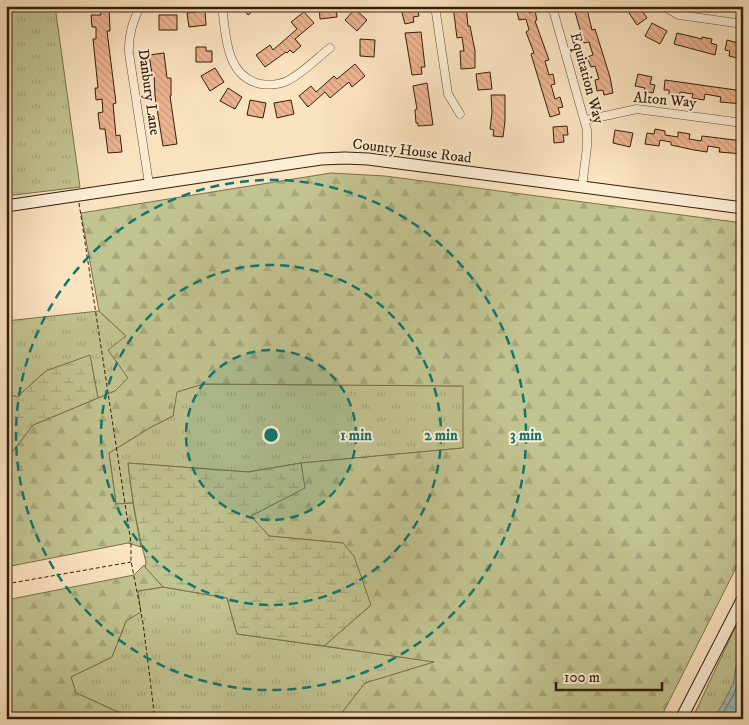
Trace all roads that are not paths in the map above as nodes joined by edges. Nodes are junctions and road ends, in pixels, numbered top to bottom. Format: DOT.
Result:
graph roads {
  1 [pos="140,6"];
  2 [pos="222,6"];
  3 [pos="434,6"];
  4 [pos="552,6"];
  5 [pos="662,6"];
  6 [pos="743,24"];
  7 [pos="330,48"];
  8 [pos="460,114"];
  9 [pos="586,120"];
  10 [pos="743,122"];
  11 [pos="149,184"];
  12 [pos="582,187"];
  13 [pos="6,206"];
  14 [pos="743,208"];
  15 [pos="741,605"];
  16 [pos="681,719"];
  1 -- 11 [label="street, Danbury Lane"];
  2 -- 7 [label="street"];
  3 -- 8 [label="street"];
  4 -- 9 [label="street, Equitation Way"];
  5 -- 6 [label="street"];
  9 -- 10 [label="street, Alton Way"];
  9 -- 12 [label="street, Equitation Way"];
  11 -- 12 [label="street, County House Road"];
  11 -- 13 [label="street, County House Road"];
  12 -- 14 [label="street, County House Road"];
  15 -- 16 [label="street"];
}
